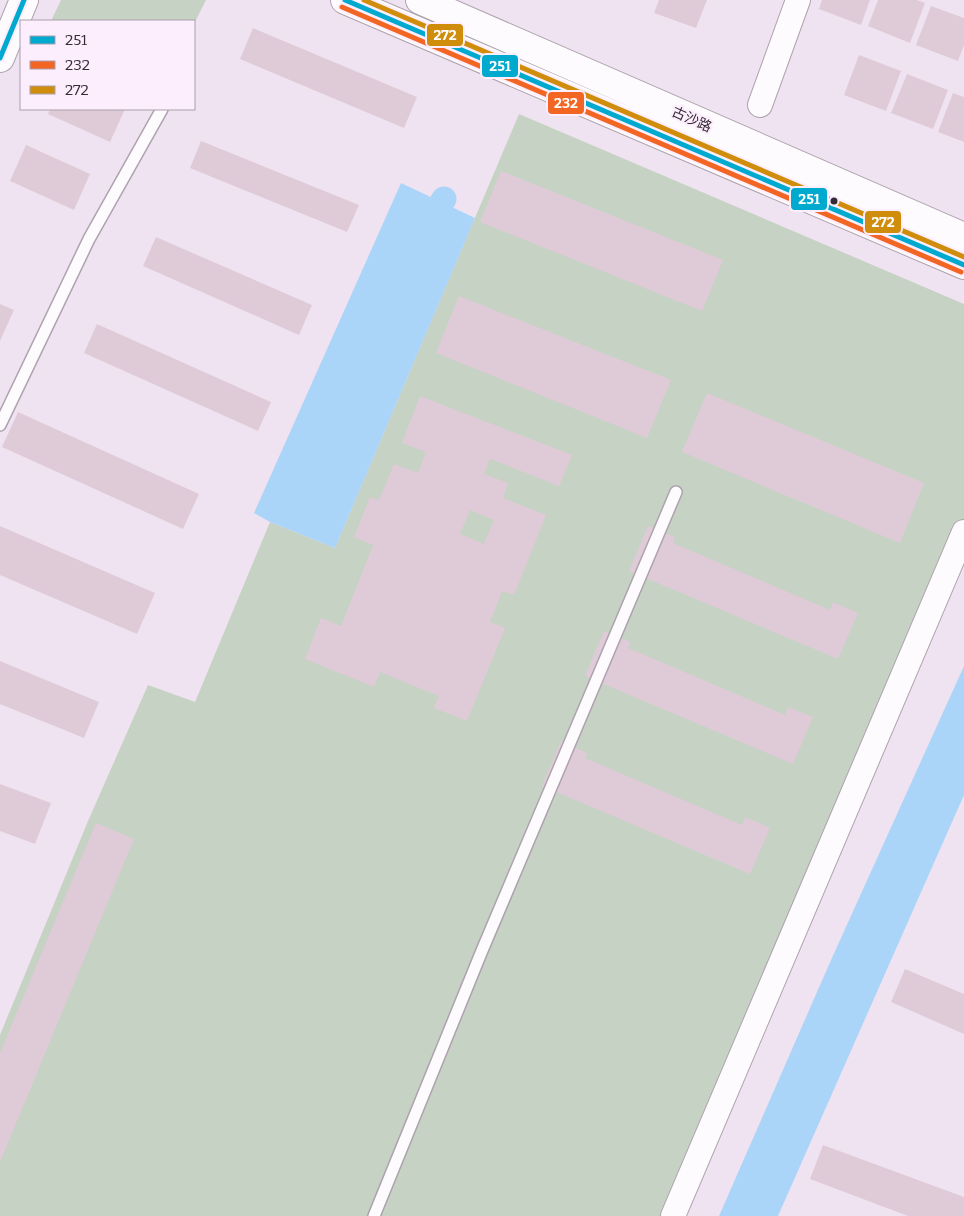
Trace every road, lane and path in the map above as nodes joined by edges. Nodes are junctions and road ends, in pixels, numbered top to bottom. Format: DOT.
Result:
graph roads {
  1 [pos="24,0"];
  2 [pos="345,0"];
  3 [pos="420,0"];
  4 [pos="798,0"];
  5 [pos="0,58"];
  6 [pos="760,105"];
  7 [pos="161,110"];
  8 [pos="964,237"];
  9 [pos="964,265"];
  10 [pos="0,425"];
  11 [pos="676,492"];
  12 [pos="964,532"];
  13 [pos="374,1216"];
  14 [pos="673,1216"];
  1 -- 5 [label="main road"];
  2 -- 9 [label="main road, 古沙路"];
  3 -- 8 [label="main road, 古沙路"];
  4 -- 6 [label="street"];
  7 -- 10 [label="lane"];
  11 -- 13 [label="lane"];
  12 -- 14 [label="street"];
}
